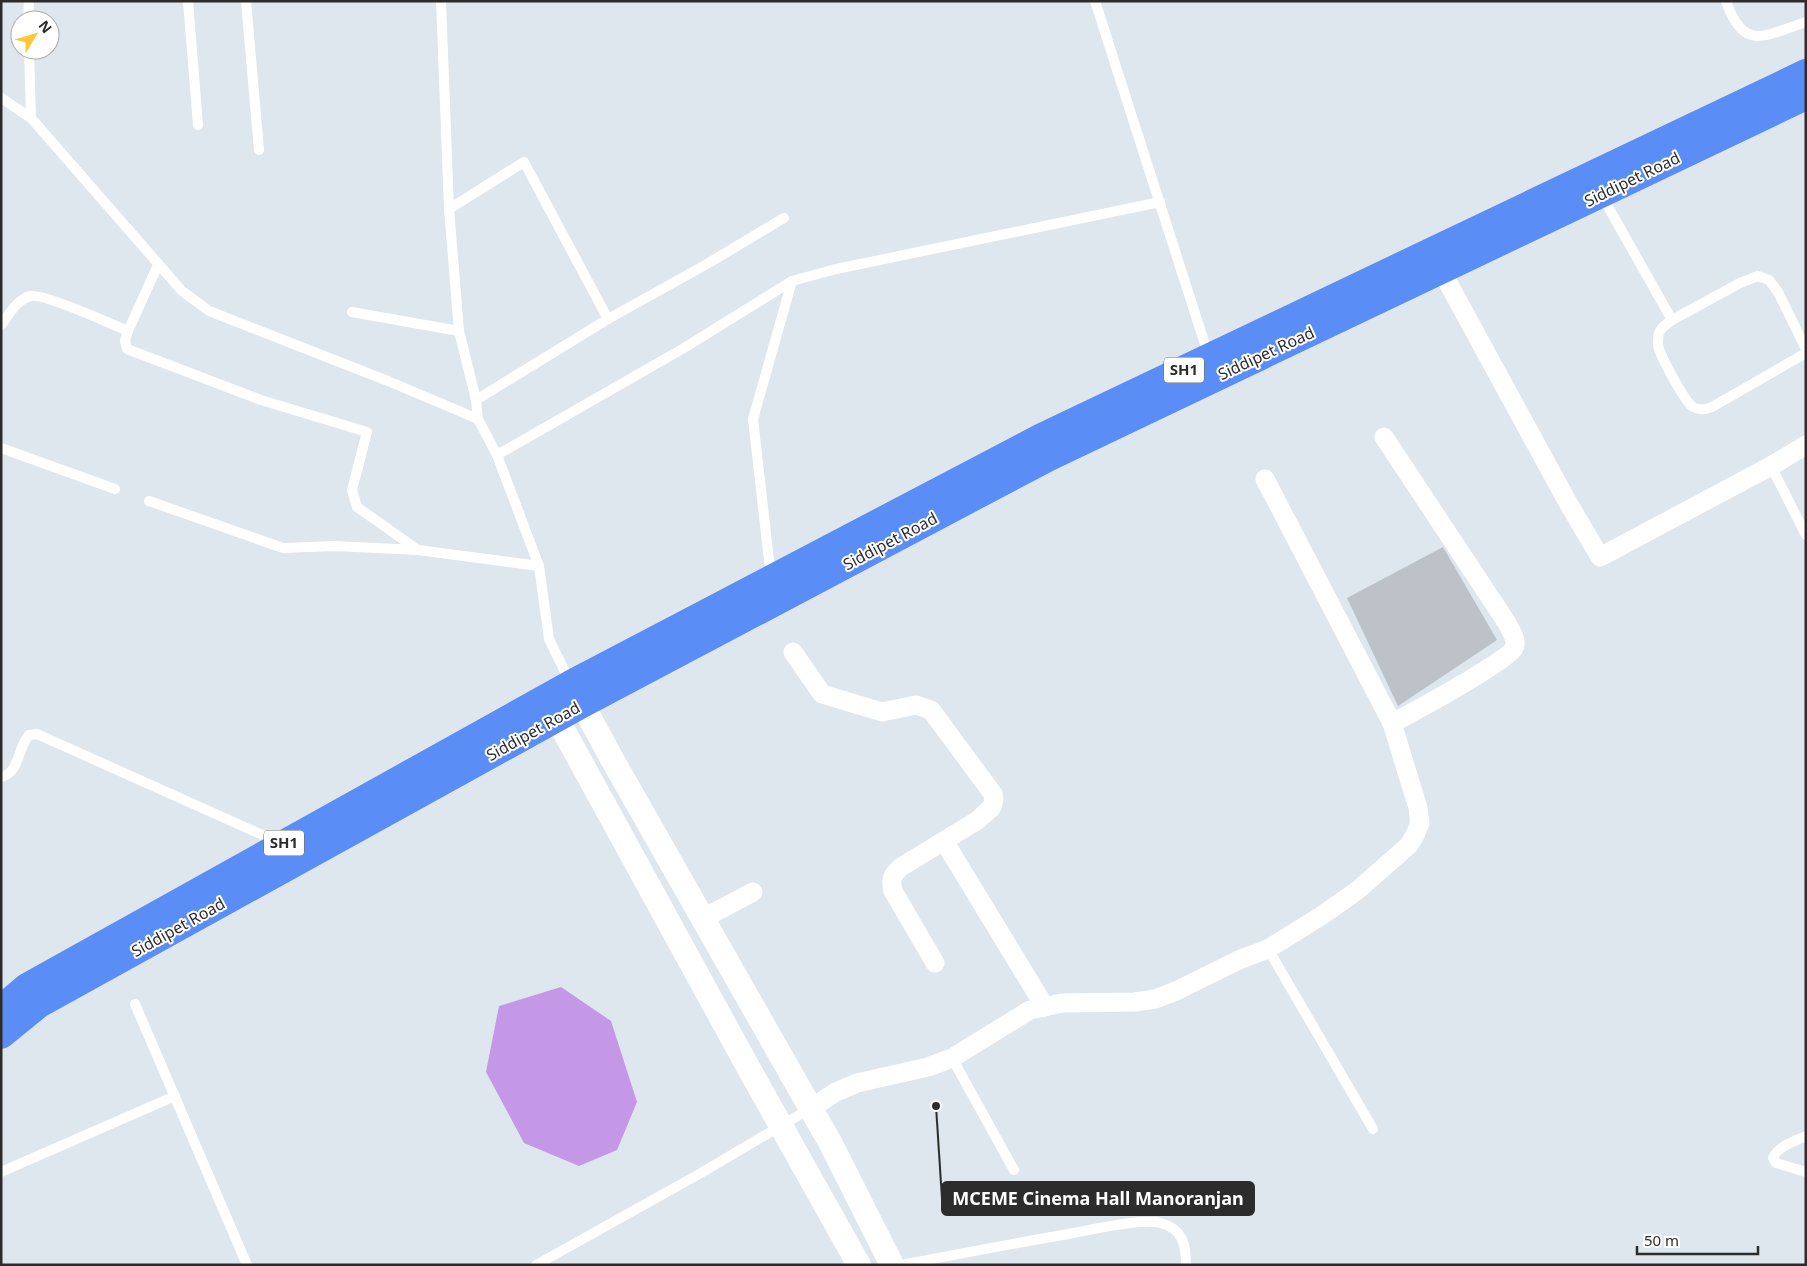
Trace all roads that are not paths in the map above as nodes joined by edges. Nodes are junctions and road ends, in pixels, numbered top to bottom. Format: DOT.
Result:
graph roads {
  1 [pos="188,1"];
  2 [pos="246,1"];
  3 [pos="441,1"];
  4 [pos="1095,1"];
  5 [pos="1726,1"];
  6 [pos="1806,22"];
  7 [pos="29,60"];
  8 [pos="1806,73"];
  9 [pos="1806,96"];
  10 [pos="1,98"];
  11 [pos="31,118"];
  12 [pos="198,125"];
  13 [pos="259,150"];
  14 [pos="1601,193"];
  15 [pos="1160,202"];
  16 [pos="449,209"];
  17 [pos="784,218"];
  18 [pos="158,265"];
  19 [pos="1441,270"];
  20 [pos="792,281"];
  21 [pos="352,312"];
  22 [pos="608,320"];
  23 [pos="1672,320"];
  24 [pos="1,325"];
  25 [pos="128,331"];
  26 [pos="459,332"];
  27 [pos="1806,349"];
  28 [pos="1806,353"];
  29 [pos="1209,358"];
  30 [pos="476,400"];
  31 [pos="478,419"];
  32 [pos="1384,437"];
  33 [pos="1806,445"];
  34 [pos="1,448"];
  35 [pos="497,455"];
  36 [pos="1771,466"];
  37 [pos="1265,479"];
  38 [pos="115,490"];
  39 [pos="149,501"];
  40 [pos="1806,535"];
  41 [pos="418,550"];
  42 [pos="539,566"];
  43 [pos="771,579"];
  44 [pos="793,652"];
  45 [pos="577,694"];
  46 [pos="551,708"];
  47 [pos="1392,723"];
  48 [pos="1,777"];
  49 [pos="944,841"];
  50 [pos="283,844"];
  51 [pos="753,892"];
  52 [pos="691,896"];
  53 [pos="663,912"];
  54 [pos="704,918"];
  55 [pos="1268,948"];
  56 [pos="935,963"];
  57 [pos="135,1004"];
  58 [pos="1045,1007"];
  59 [pos="1,1008"];
  60 [pos="755,1010"];
  61 [pos="726,1028"];
  62 [pos="1,1035"];
  63 [pos="952,1058"];
  64 [pos="175,1096"];
  65 [pos="811,1108"];
  66 [pos="781,1126"];
  67 [pos="1373,1129"];
  68 [pos="1806,1136"];
  69 [pos="1014,1170"];
  70 [pos="1,1172"];
  71 [pos="1806,1172"];
  72 [pos="246,1265"];
  73 [pos="536,1265"];
  74 [pos="859,1265"];
  75 [pos="892,1265"];
  76 [pos="901,1265"];
  77 [pos="1186,1265"];
  1 -- 12 [label="lane"];
  2 -- 13 [label="lane"];
  3 -- 16 [label="lane"];
  4 -- 15 [label="lane"];
  5 -- 6 [label="lane"];
  7 -- 11 [label="lane"];
  8 -- 29 [label="main road, Siddipet Road / SH1"];
  9 -- 14 [label="main road, Siddipet Road / SH1"];
  10 -- 11 [label="lane"];
  11 -- 18 [label="lane"];
  14 -- 19 [label="main road, Siddipet Road / SH1"];
  14 -- 23 [label="lane"];
  15 -- 20 [label="lane"];
  15 -- 29 [label="lane"];
  16 -- 22 [label="lane"];
  16 -- 26 [label="lane"];
  17 -- 22 [label="lane"];
  18 -- 25 [label="lane"];
  18 -- 31 [label="lane"];
  19 -- 36 [label="street"];
  19 -- 45 [label="main road, Siddipet Road / SH1"];
  20 -- 35 [label="lane"];
  20 -- 43 [label="lane"];
  21 -- 26 [label="lane"];
  22 -- 30 [label="lane"];
  23 -- 27 [label="lane"];
  23 -- 28 [label="lane"];
  24 -- 25 [label="lane"];
  25 -- 41 [label="lane"];
  26 -- 30 [label="lane"];
  29 -- 43 [label="main road, Siddipet Road / SH1"];
  30 -- 31 [label="lane"];
  31 -- 35 [label="lane"];
  32 -- 47 [label="street"];
  33 -- 36 [label="street"];
  34 -- 38 [label="lane"];
  35 -- 42 [label="lane"];
  36 -- 40 [label="lane"];
  37 -- 47 [label="street"];
  39 -- 41 [label="lane"];
  41 -- 42 [label="lane"];
  42 -- 45 [label="lane"];
  43 -- 45 [label="main road, Siddipet Road / SH1"];
  44 -- 49 [label="street"];
  45 -- 46 [label="main road, Siddipet Road / SH1"];
  45 -- 52 [label="street"];
  46 -- 50 [label="main road, Siddipet Road / SH1"];
  46 -- 53 [label="street"];
  46 -- 62 [label="main road, Siddipet Road / SH1"];
  47 -- 55 [label="street"];
  48 -- 50 [label="lane"];
  49 -- 56 [label="street"];
  49 -- 58 [label="street"];
  50 -- 59 [label="main road, Siddipet Road / SH1"];
  51 -- 54 [label="street"];
  52 -- 53 [label="street"];
  52 -- 54 [label="street"];
  53 -- 61 [label="street"];
  54 -- 60 [label="street"];
  55 -- 58 [label="street"];
  55 -- 67 [label="lane"];
  57 -- 64 [label="lane"];
  58 -- 63 [label="street"];
  60 -- 61 [label="street"];
  60 -- 65 [label="street"];
  61 -- 66 [label="street"];
  63 -- 65 [label="street"];
  63 -- 69 [label="lane"];
  64 -- 70 [label="lane"];
  64 -- 72 [label="lane"];
  65 -- 66 [label="lane"];
  65 -- 75 [label="street"];
  66 -- 73 [label="lane"];
  66 -- 74 [label="street"];
  68 -- 71 [label="lane"];
  76 -- 77 [label="lane"];
}
